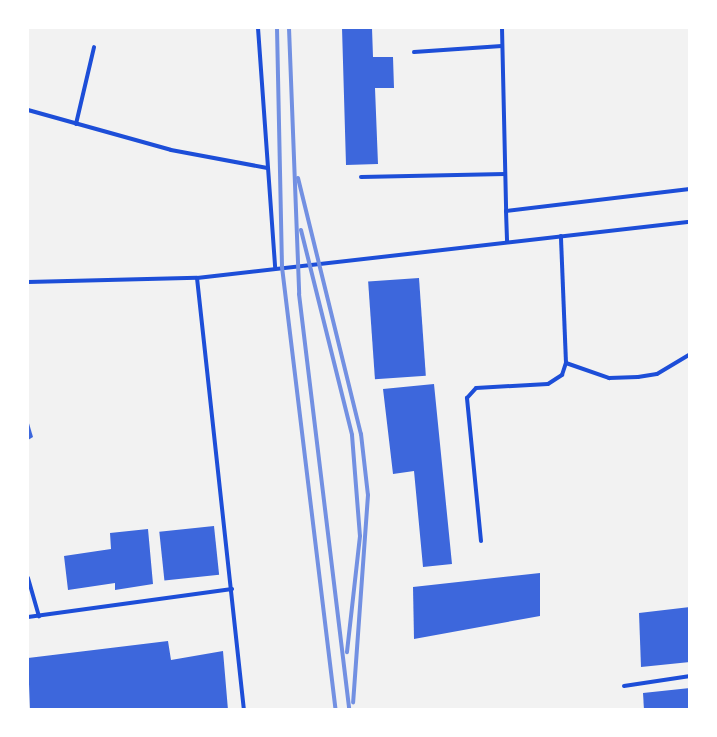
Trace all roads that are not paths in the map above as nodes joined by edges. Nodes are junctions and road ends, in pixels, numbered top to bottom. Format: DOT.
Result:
graph roads {
  1 [pos="258,28"];
  2 [pos="502,28"];
  3 [pos="502,46"];
  4 [pos="94,47"];
  5 [pos="414,52"];
  6 [pos="28,110"];
  7 [pos="76,124"];
  8 [pos="267,168"];
  9 [pos="505,174"];
  10 [pos="361,177"];
  11 [pos="690,189"];
  12 [pos="506,211"];
  13 [pos="690,222"];
  14 [pos="561,236"];
  15 [pos="508,242"];
  16 [pos="275,267"];
  17 [pos="197,278"];
  18 [pos="28,282"];
  19 [pos="690,354"];
  20 [pos="566,362"];
  21 [pos="482,541"];
  22 [pos="28,578"];
  23 [pos="232,589"];
  24 [pos="39,616"];
  25 [pos="28,618"];
  26 [pos="690,676"];
  27 [pos="624,686"];
  28 [pos="244,710"];
  1 -- 8 [label="lane"];
  2 -- 3 [label="lane"];
  3 -- 5 [label="lane"];
  3 -- 9 [label="lane"];
  4 -- 7 [label="lane"];
  6 -- 7 [label="lane"];
  7 -- 8 [label="lane"];
  8 -- 16 [label="lane"];
  9 -- 10 [label="lane"];
  9 -- 12 [label="lane"];
  11 -- 12 [label="lane"];
  12 -- 15 [label="lane"];
  13 -- 14 [label="lane"];
  14 -- 15 [label="lane"];
  14 -- 20 [label="lane"];
  15 -- 16 [label="lane"];
  16 -- 17 [label="lane"];
  17 -- 18 [label="lane"];
  17 -- 23 [label="lane"];
  19 -- 20 [label="lane"];
  20 -- 21 [label="lane"];
  22 -- 24 [label="lane"];
  23 -- 24 [label="lane"];
  23 -- 28 [label="lane"];
  24 -- 25 [label="lane"];
  26 -- 27 [label="lane"];
}
